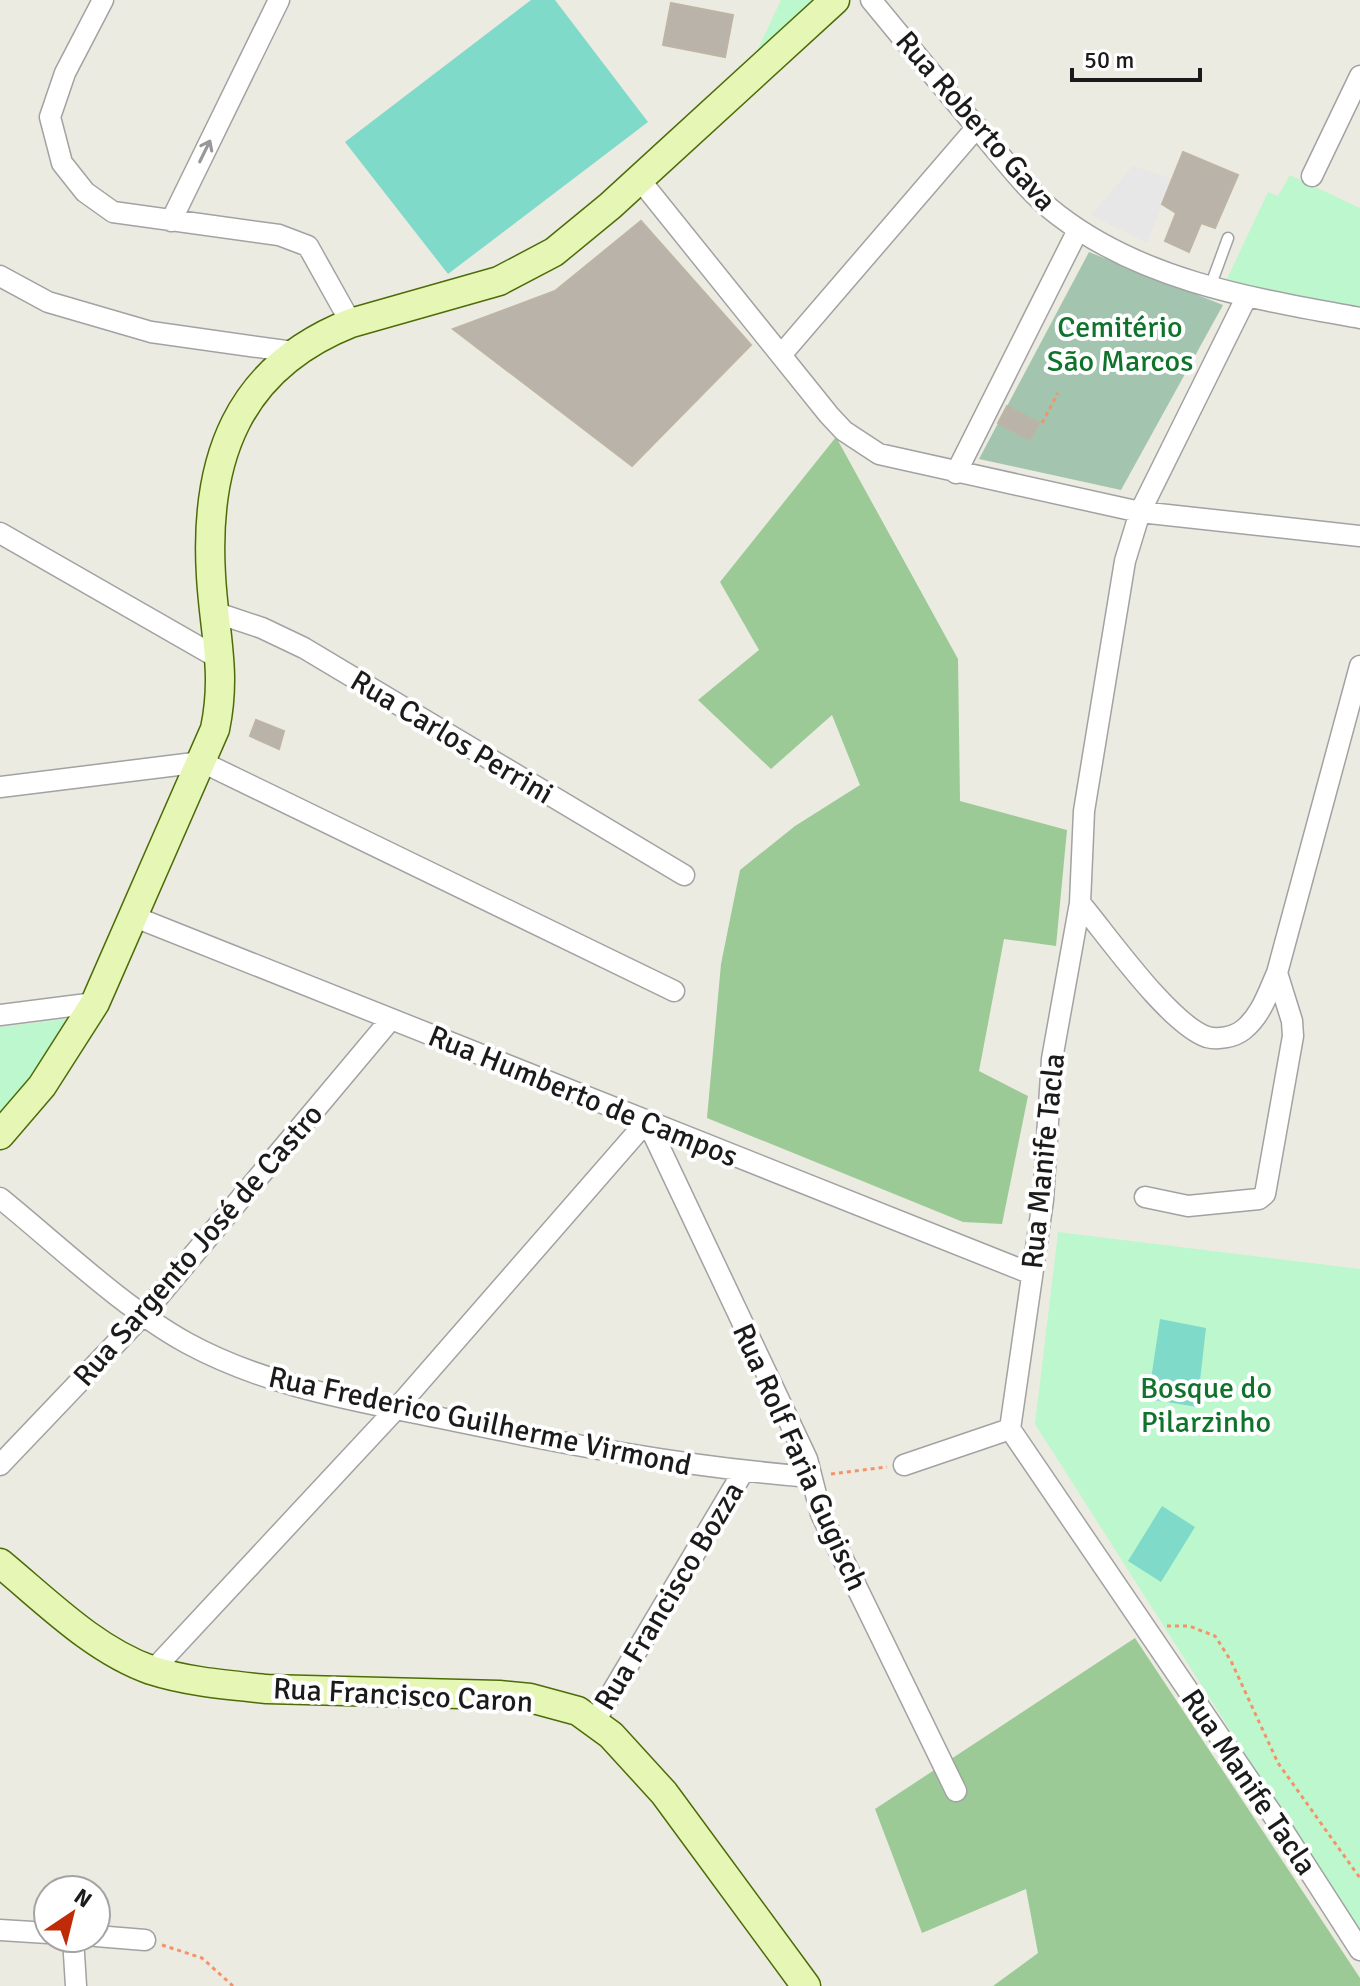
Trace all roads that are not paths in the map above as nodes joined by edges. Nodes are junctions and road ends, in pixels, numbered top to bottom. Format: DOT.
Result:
graph roads {
  1 [pos="103,0"];
  2 [pos="279,0"];
  3 [pos="835,0"];
  4 [pos="871,0"];
  5 [pos="1360,76"];
  6 [pos="977,127"];
  7 [pos="1312,176"];
  8 [pos="640,180"];
  9 [pos="171,221"];
  10 [pos="1078,230"];
  11 [pos="1228,238"];
  12 [pos="0,276"];
  13 [pos="1210,287"];
  14 [pos="1246,298"];
  15 [pos="1360,318"];
  16 [pos="351,323"];
  17 [pos="293,352"];
  18 [pos="781,355"];
  19 [pos="956,473"];
  20 [pos="1140,512"];
  21 [pos="0,533"];
  22 [pos="1360,536"];
  23 [pos="214,612"];
  24 [pos="220,659"];
  25 [pos="1360,666"];
  26 [pos="202,762"];
  27 [pos="0,787"];
  28 [pos="684,875"];
  29 [pos="1080,903"];
  30 [pos="135,917"];
  31 [pos="1277,973"];
  32 [pos="674,991"];
  33 [pos="95,1003"];
  34 [pos="0,1015"];
  35 [pos="391,1019"];
  36 [pos="647,1121"];
  37 [pos="0,1135"];
  38 [pos="1145,1197"];
  39 [pos="0,1198"];
  40 [pos="1032,1274"];
  41 [pos="143,1315"];
  42 [pos="396,1409"];
  43 [pos="1010,1429"];
  44 [pos="0,1465"];
  45 [pos="904,1465"];
  46 [pos="743,1472"];
  47 [pos="811,1477"];
  48 [pos="0,1563"];
  49 [pos="153,1670"];
  50 [pos="595,1721"];
  51 [pos="956,1791"];
  52 [pos="0,1930"];
  53 [pos="32,1932"];
  54 [pos="112,1937"];
  55 [pos="145,1940"];
  56 [pos="1360,1950"];
  57 [pos="74,1954"];
  58 [pos="76,1986"];
  59 [pos="806,1986"];
  1 -- 9 [label="street"];
  9 -- 2 [label="street, one-way"];
  3 -- 8 [label="main road"];
  4 -- 6 [label="street, Rua Roberto Gava"];
  5 -- 7 [label="street"];
  6 -- 10 [label="street, Rua Roberto Gava"];
  6 -- 18 [label="street"];
  8 -- 16 [label="main road"];
  8 -- 18 [label="street"];
  9 -- 16 [label="street"];
  10 -- 13 [label="street, Rua Roberto Gava"];
  10 -- 19 [label="street"];
  11 -- 13 [label="lane"];
  12 -- 17 [label="street"];
  13 -- 14 [label="street, Rua Roberto Gava"];
  14 -- 15 [label="street, Rua Roberto Gava"];
  14 -- 20 [label="street, Rua Manife Tacla"];
  16 -- 17 [label="main road"];
  17 -- 23 [label="main road"];
  18 -- 19 [label="street"];
  19 -- 20 [label="street"];
  20 -- 22 [label="street"];
  20 -- 29 [label="street, Rua Manife Tacla"];
  21 -- 24 [label="street"];
  23 -- 24 [label="main road"];
  23 -- 28 [label="street, Rua Carlos Perrini"];
  24 -- 26 [label="main road"];
  25 -- 31 [label="street"];
  26 -- 27 [label="street"];
  26 -- 30 [label="main road"];
  26 -- 32 [label="street"];
  29 -- 31 [label="street"];
  29 -- 40 [label="street, Rua Manife Tacla"];
  30 -- 33 [label="main road"];
  30 -- 35 [label="street, Rua Humberto de Campos"];
  31 -- 38 [label="street"];
  33 -- 34 [label="street"];
  33 -- 37 [label="main road"];
  35 -- 36 [label="street, Rua Humberto de Campos"];
  35 -- 41 [label="street, Rua Sargento José de Castro"];
  36 -- 40 [label="street, Rua Humberto de Campos"];
  36 -- 42 [label="street"];
  36 -- 47 [label="street, Rua Rolf Faria Gugisch"];
  39 -- 41 [label="street, Rua Frederico Guilherme Virmond"];
  40 -- 43 [label="street, Rua Manife Tacla"];
  41 -- 42 [label="street, Rua Frederico Guilherme Virmond"];
  41 -- 44 [label="street, Rua Sargento José de Castro"];
  42 -- 46 [label="street, Rua Frederico Guilherme Virmond"];
  42 -- 49 [label="street"];
  43 -- 45 [label="street"];
  43 -- 56 [label="street, Rua Manife Tacla"];
  46 -- 47 [label="street, Rua Frederico Guilherme Virmond"];
  46 -- 50 [label="street, Rua Francisco Bozza"];
  47 -- 51 [label="street, Rua Rolf Faria Gugisch"];
  48 -- 49 [label="main road, Rua Francisco Caron"];
  49 -- 50 [label="main road, Rua Francisco Caron"];
  50 -- 59 [label="main road, Rua Francisco Caron"];
  52 -- 53 [label="street"];
  54 -- 55 [label="street"];
  57 -- 58 [label="street"];
}
